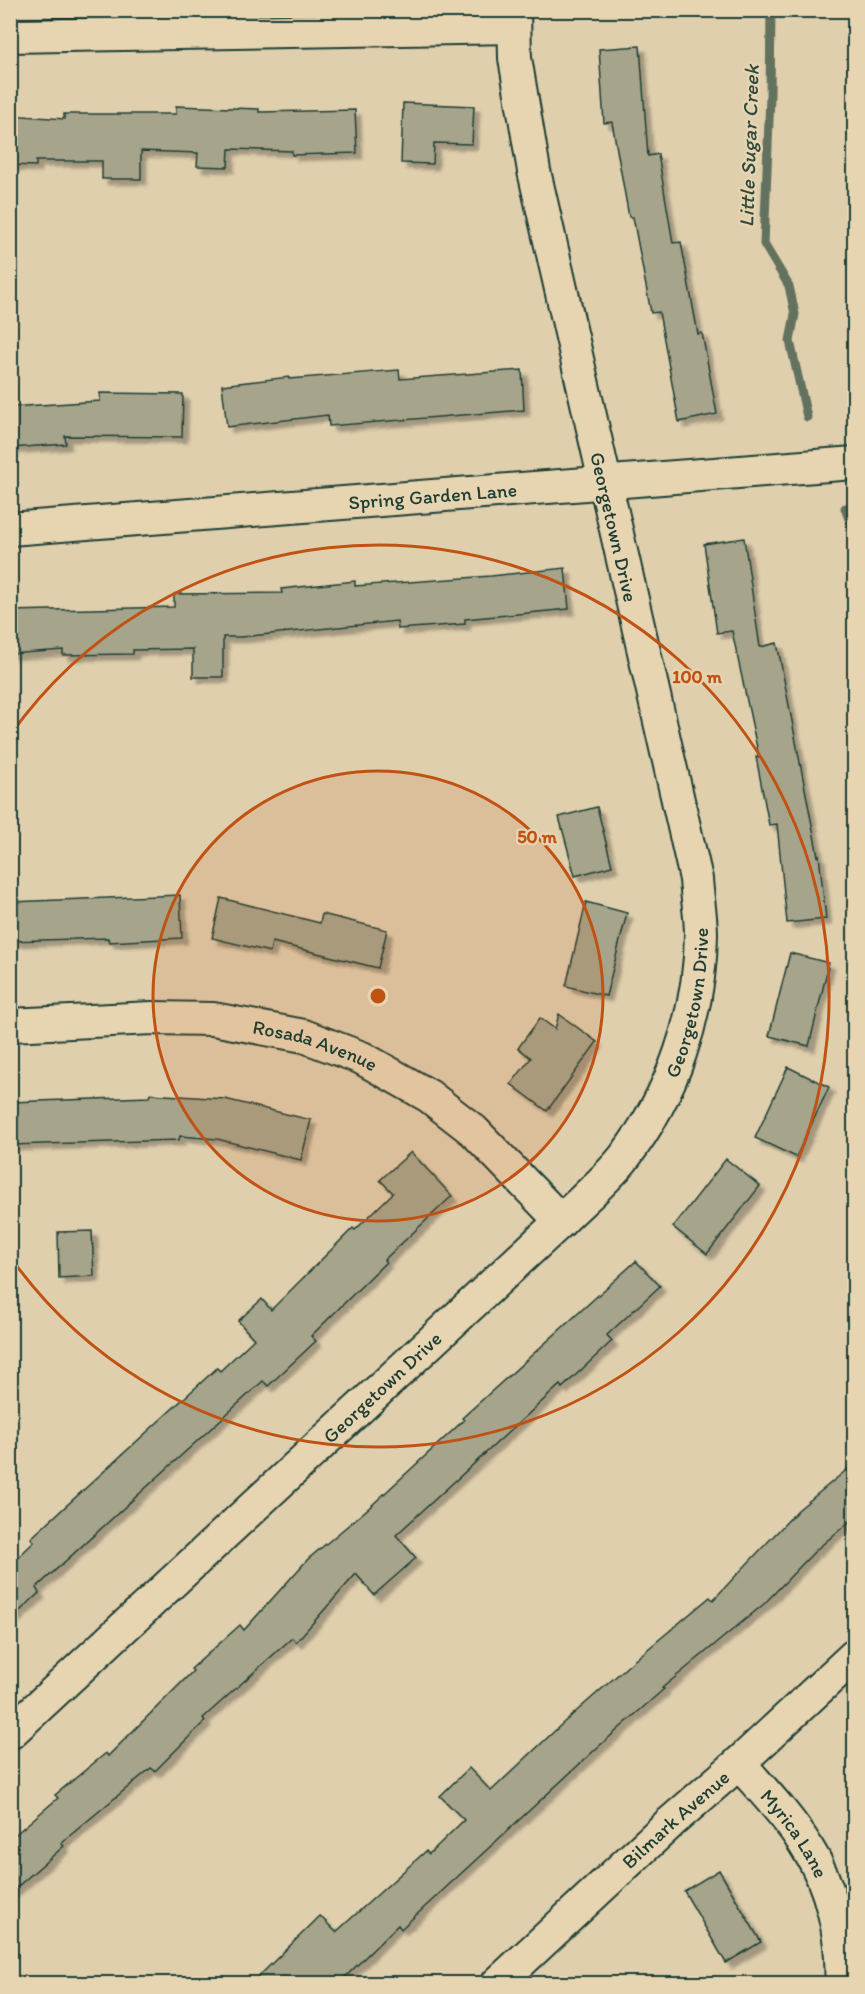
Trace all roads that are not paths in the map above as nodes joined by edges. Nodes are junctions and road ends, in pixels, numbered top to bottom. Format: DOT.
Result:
graph roads {
  1 [pos="514,19"];
  2 [pos="10,36"];
  3 [pos="855,463"];
  4 [pos="604,483"];
  5 [pos="10,529"];
  6 [pos="10,1025"];
  7 [pos="561,1221"];
  8 [pos="855,1656"];
  9 [pos="10,1734"];
  10 [pos="739,1763"];
  11 [pos="497,1983"];
  12 [pos="841,1983"];
  1 -- 2 [label="street"];
  1 -- 4 [label="street, Georgetown Drive"];
  3 -- 4 [label="street, Spring Garden Lane"];
  4 -- 5 [label="street, Spring Garden Lane"];
  4 -- 7 [label="street, Georgetown Drive"];
  6 -- 7 [label="street, Rosada Avenue"];
  7 -- 9 [label="street, Georgetown Drive"];
  8 -- 10 [label="street, Bilmark Avenue"];
  10 -- 11 [label="street, Bilmark Avenue"];
  10 -- 12 [label="street, Myrica Lane"];
}
